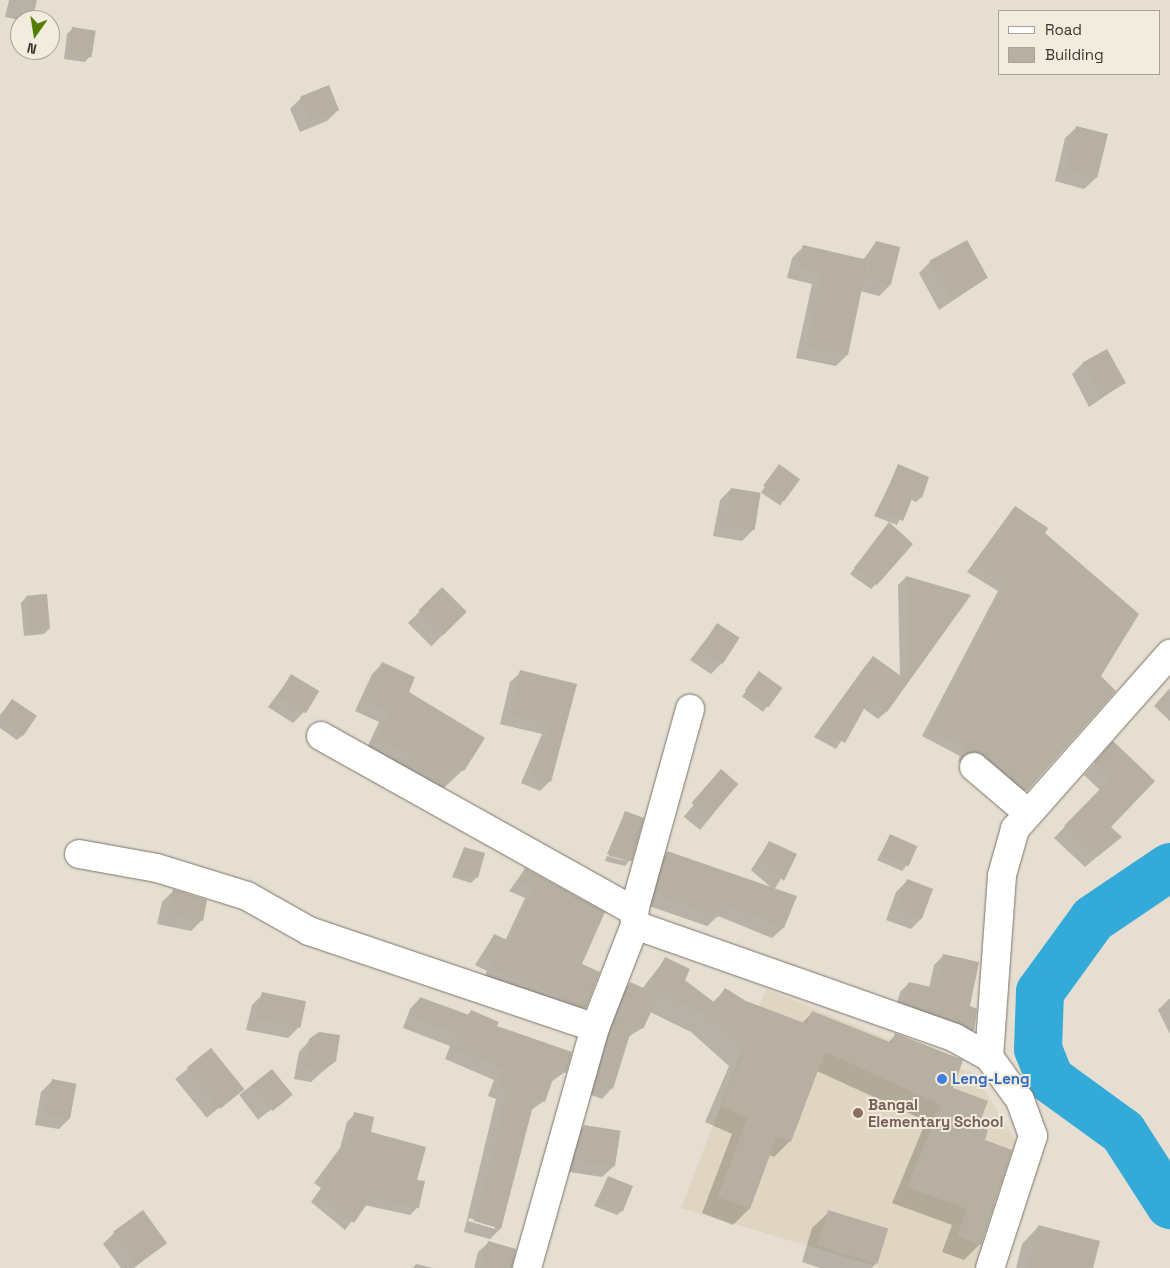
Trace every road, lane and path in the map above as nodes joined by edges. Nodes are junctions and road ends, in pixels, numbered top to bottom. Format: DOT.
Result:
graph roads {
  1 [pos="1170,654"];
  2 [pos="690,709"];
  3 [pos="321,736"];
  4 [pos="974,767"];
  5 [pos="1028,813"];
  6 [pos="79,854"];
  7 [pos="634,918"];
  8 [pos="595,1028"];
  9 [pos="989,1057"];
  10 [pos="526,1268"];
  11 [pos="990,1268"];
  1 -- 5 [label="street"];
  2 -- 7 [label="street"];
  3 -- 7 [label="street"];
  4 -- 5 [label="street"];
  5 -- 9 [label="street"];
  6 -- 8 [label="street"];
  7 -- 8 [label="street"];
  7 -- 9 [label="street"];
  8 -- 10 [label="street"];
  9 -- 11 [label="street"];
}
